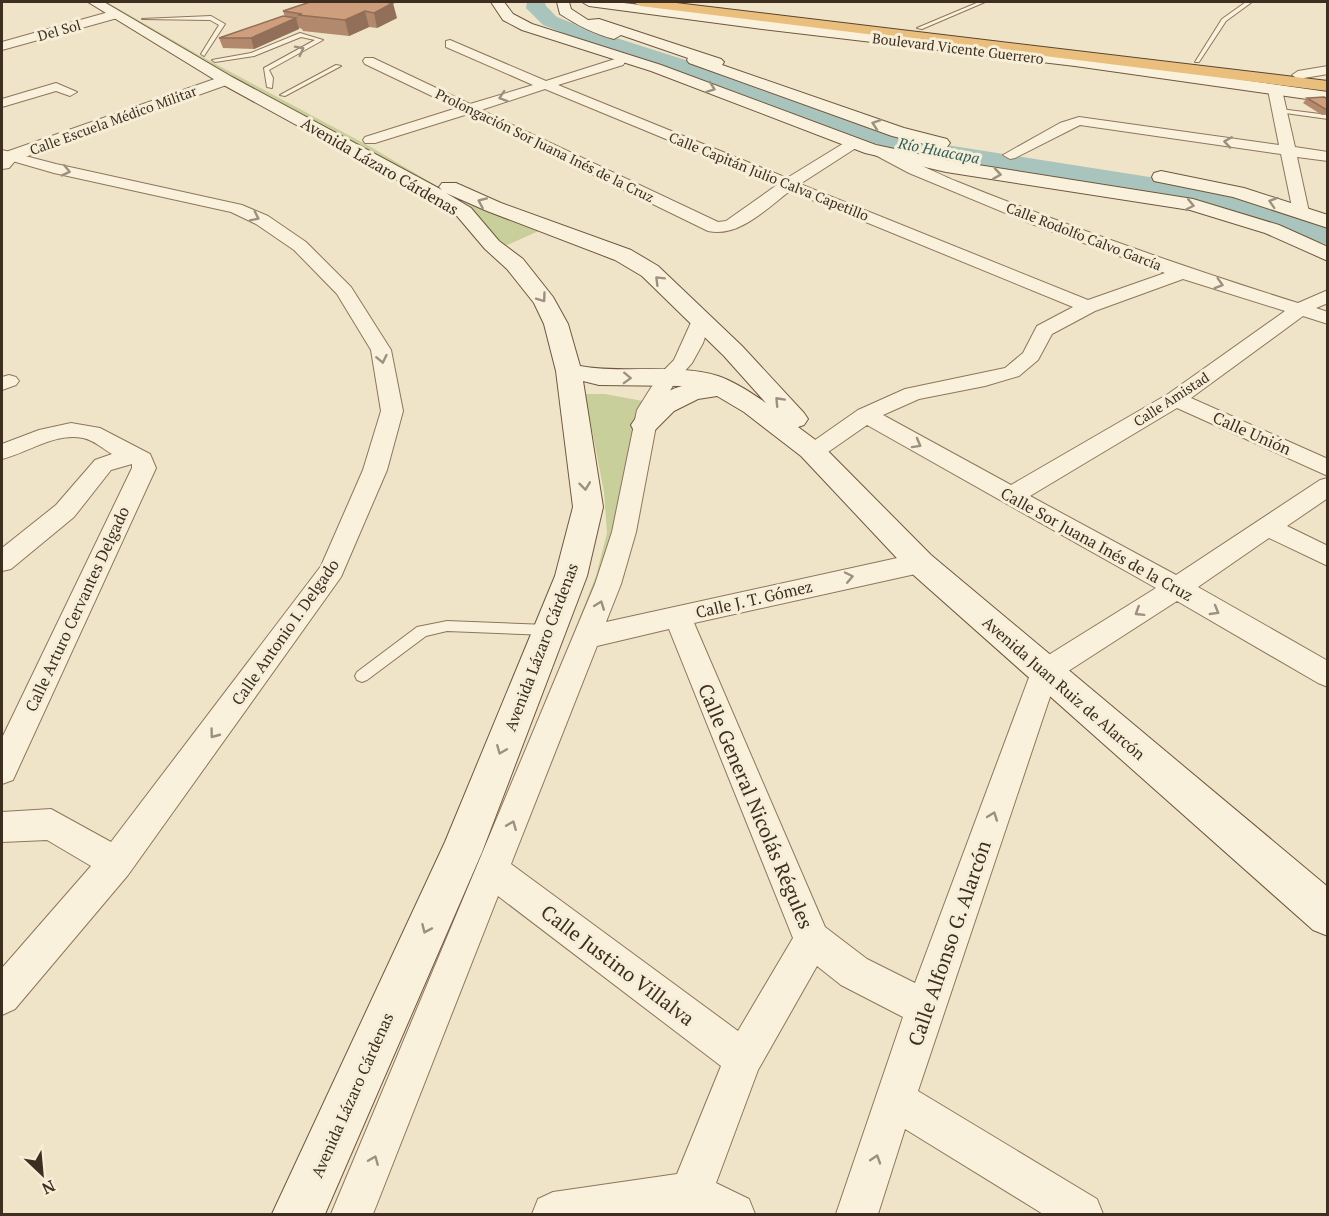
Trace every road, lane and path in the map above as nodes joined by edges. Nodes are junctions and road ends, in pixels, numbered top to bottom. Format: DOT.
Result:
graph roads {
  1 [pos="486,2"];
  2 [pos="498,2"];
  3 [pos="563,2"];
  4 [pos="589,2"];
  5 [pos="640,2"];
  6 [pos="668,2"];
  7 [pos="705,2"];
  8 [pos="982,2"];
  9 [pos="1249,2"];
  10 [pos="117,7"];
  11 [pos="783,15"];
  12 [pos="815,16"];
  13 [pos="920,28"];
  14 [pos="450,44"];
  15 [pos="2,46"];
  16 [pos="369,61"];
  17 [pos="1197,61"];
  18 [pos="619,62"];
  19 [pos="1075,62"];
  20 [pos="215,65"];
  21 [pos="1155,65"];
  22 [pos="338,66"];
  23 [pos="1328,70"];
  24 [pos="1298,75"];
  25 [pos="679,77"];
  26 [pos="1328,82"];
  27 [pos="543,84"];
  28 [pos="1275,90"];
  29 [pos="277,91"];
  30 [pos="803,97"];
  31 [pos="1328,97"];
  32 [pos="2,103"];
  33 [pos="468,108"];
  34 [pos="2,109"];
  35 [pos="1280,111"];
  36 [pos="1328,117"];
  37 [pos="370,140"];
  38 [pos="954,145"];
  39 [pos="863,146"];
  40 [pos="987,151"];
  41 [pos="1289,152"];
  42 [pos="1011,154"];
  43 [pos="1328,157"];
  44 [pos="4,158"];
  45 [pos="1045,160"];
  46 [pos="1138,173"];
  47 [pos="789,184"];
  48 [pos="1301,212"];
  49 [pos="1328,222"];
  50 [pos="564,232"];
  51 [pos="520,248"];
  52 [pos="1328,255"];
  53 [pos="1182,273"];
  54 [pos="1328,295"];
  55 [pos="1088,307"];
  56 [pos="1302,309"];
  57 [pos="1328,318"];
  58 [pos="700,322"];
  59 [pos="569,371"];
  60 [pos="666,379"];
  61 [pos="734,393"];
  62 [pos="1176,399"];
  63 [pos="866,415"];
  64 [pos="644,424"];
  65 [pos="812,451"];
  66 [pos="2,452"];
  67 [pos="131,456"];
  68 [pos="1328,468"];
  69 [pos="1328,486"];
  70 [pos="1011,496"];
  71 [pos="1267,527"];
  72 [pos="1328,557"];
  73 [pos="2,562"];
  74 [pos="920,563"];
  75 [pos="1177,588"];
  76 [pos="677,616"];
  77 [pos="548,630"];
  78 [pos="588,638"];
  79 [pos="1044,672"];
  80 [pos="1328,675"];
  81 [pos="362,676"];
  82 [pos="2,770"];
  83 [pos="2,827"];
  84 [pos="116,863"];
  85 [pos="493,871"];
  86 [pos="1328,915"];
  87 [pos="812,940"];
  88 [pos="2,996"];
  89 [pos="925,1008"];
  90 [pos="743,1059"];
  91 [pos="895,1100"];
  92 [pos="691,1193"];
  93 [pos="298,1215"];
  94 [pos="352,1215"];
  95 [pos="553,1215"];
  96 [pos="734,1215"];
  97 [pos="857,1215"];
  98 [pos="1082,1215"];
  1 -- 18 [label="main road"];
  2 -- 25 [label="main road"];
  3 -- 30 [label="main road"];
  4 -- 19 [label="main road, Boulevard Vicente Guerrero"];
  4 -- 30 [label="main road"];
  5 -- 21 [label="highway, Boulevard Vicente Guerrero"];
  6 -- 11 [label="highway, Boulevard Vicente Guerrero"];
  7 -- 12 [label="main road, Boulevard Vicente Guerrero"];
  8 -- 13 [label="lane"];
  9 -- 17 [label="lane"];
  10 -- 15 [label="main road, Del Sol"];
  10 -- 20 [label="main road, Avenida Lázaro Cárdenas"];
  10 -- 20 [label="lane"];
  11 -- 12 [label="highway"];
  11 -- 26 [label="highway, Boulevard Vicente Guerrero"];
  12 -- 13 [label="main road, Boulevard Vicente Guerrero"];
  13 -- 17 [label="main road, Boulevard Vicente Guerrero"];
  14 -- 27 [label="street, Calle Capitán Julio Calva Capetillo"];
  16 -- 33 [label="street, Prolongación Sor Juana Inés de la Cruz"];
  17 -- 24 [label="main road, Boulevard Vicente Guerrero"];
  18 -- 25 [label="main road"];
  18 -- 27 [label="street"];
  19 -- 21 [label="highway"];
  19 -- 28 [label="main road, Boulevard Vicente Guerrero"];
  20 -- 29 [label="main road, Avenida Lázaro Cárdenas"];
  29 -- 20 [label="lane, one-way"];
  20 -- 44 [label="main road, Calle Escuela Médico Militar"];
  20 -- 51 [label="main road, Avenida Lázaro Cárdenas"];
  21 -- 26 [label="highway, Boulevard Vicente Guerrero"];
  22 -- 29 [label="lane"];
  23 -- 24 [label="street"];
  24 -- 26 [label="main road, Boulevard Vicente Guerrero"];
  25 -- 39 [label="main road, one-way"];
  27 -- 33 [label="street, one-way"];
  27 -- 47 [label="street, Calle Capitán Julio Calva Capetillo"];
  28 -- 31 [label="main road, Boulevard Vicente Guerrero"];
  28 -- 35 [label="street"];
  29 -- 37 [label="main road, Avenida Lázaro Cárdenas"];
  38 -- 30 [label="main road, one-way"];
  32 -- 34 [label="street"];
  33 -- 37 [label="street"];
  33 -- 47 [label="street, Prolongación Sor Juana Inés de la Cruz"];
  35 -- 36 [label="lane"];
  35 -- 41 [label="street"];
  50 -- 37 [label="main road, Avenida Lázaro Cárdenas, one-way"];
  39 -- 47 [label="street"];
  39 -- 52 [label="main road, one-way"];
  39 -- 53 [label="street, Calle Rodolfo Calvo García"];
  40 -- 42 [label="main road"];
  41 -- 42 [label="street, one-way"];
  41 -- 43 [label="street"];
  41 -- 48 [label="street"];
  42 -- 45 [label="main road"];
  44 -- 84 [label="street, Calle Antonio I. Delgado, one-way"];
  48 -- 46 [label="main road, one-way"];
  47 -- 55 [label="street, Calle Capitán Julio Calva Capetillo"];
  48 -- 49 [label="main road"];
  50 -- 51 [label="main road"];
  58 -- 50 [label="main road, Avenida Lázaro Cárdenas, one-way"];
  51 -- 59 [label="main road, Avenida Lázaro Cárdenas, one-way"];
  53 -- 55 [label="street"];
  53 -- 56 [label="street, Calle Rodolfo Calvo García, one-way"];
  54 -- 56 [label="street, Calle Amistad"];
  55 -- 63 [label="street"];
  56 -- 57 [label="street, Calle Rodolfo Calvo García"];
  56 -- 62 [label="street, Calle Amistad"];
  58 -- 60 [label="street"];
  65 -- 58 [label="main road, Avenida Lázaro Cárdenas, one-way"];
  59 -- 60 [label="main road, one-way"];
  59 -- 77 [label="main road, Avenida Lázaro Cárdenas, one-way"];
  60 -- 61 [label="main road"];
  60 -- 64 [label="street"];
  61 -- 64 [label="main road"];
  61 -- 65 [label="main road"];
  62 -- 68 [label="street, Calle Unión"];
  62 -- 70 [label="street, Calle Amistad"];
  63 -- 65 [label="street"];
  63 -- 70 [label="street, Calle Sor Juana Inés de la Cruz, one-way"];
  78 -- 64 [label="street, one-way"];
  65 -- 74 [label="main road, Avenida Juan Ruiz de Alarcón"];
  66 -- 67 [label="street"];
  67 -- 73 [label="street"];
  67 -- 82 [label="street, Calle Arturo Cervantes Delgado"];
  69 -- 71 [label="street"];
  70 -- 75 [label="street, Calle Sor Juana Inés de la Cruz"];
  71 -- 72 [label="street"];
  71 -- 75 [label="street"];
  76 -- 74 [label="street, Calle J. T. Gómez, one-way"];
  74 -- 79 [label="main road, Avenida Juan Ruiz de Alarcón"];
  75 -- 79 [label="street, one-way"];
  75 -- 80 [label="street, Calle Sor Juana Inés de la Cruz, one-way"];
  76 -- 78 [label="street, Calle J. T. Gómez"];
  76 -- 87 [label="street, Calle General Nicolás Régules"];
  77 -- 81 [label="lane"];
  77 -- 93 [label="main road, Avenida Lázaro Cárdenas, one-way"];
  85 -- 78 [label="street, one-way"];
  79 -- 86 [label="main road, Avenida Juan Ruiz de Alarcón"];
  89 -- 79 [label="street, Calle Alfonso G. Alarcón, one-way"];
  83 -- 84 [label="street"];
  84 -- 88 [label="street, Calle Antonio I. Delgado"];
  85 -- 90 [label="street, Calle Justino Villalva"];
  94 -- 85 [label="street, one-way"];
  87 -- 89 [label="street, Calle General Nicolás Régules"];
  87 -- 90 [label="street"];
  89 -- 91 [label="street, Calle Alfonso G. Alarcón"];
  90 -- 92 [label="street"];
  97 -- 91 [label="street, Calle Alfonso G. Alarcón, one-way"];
  91 -- 98 [label="street"];
  92 -- 95 [label="street"];
  92 -- 96 [label="street"];
}
